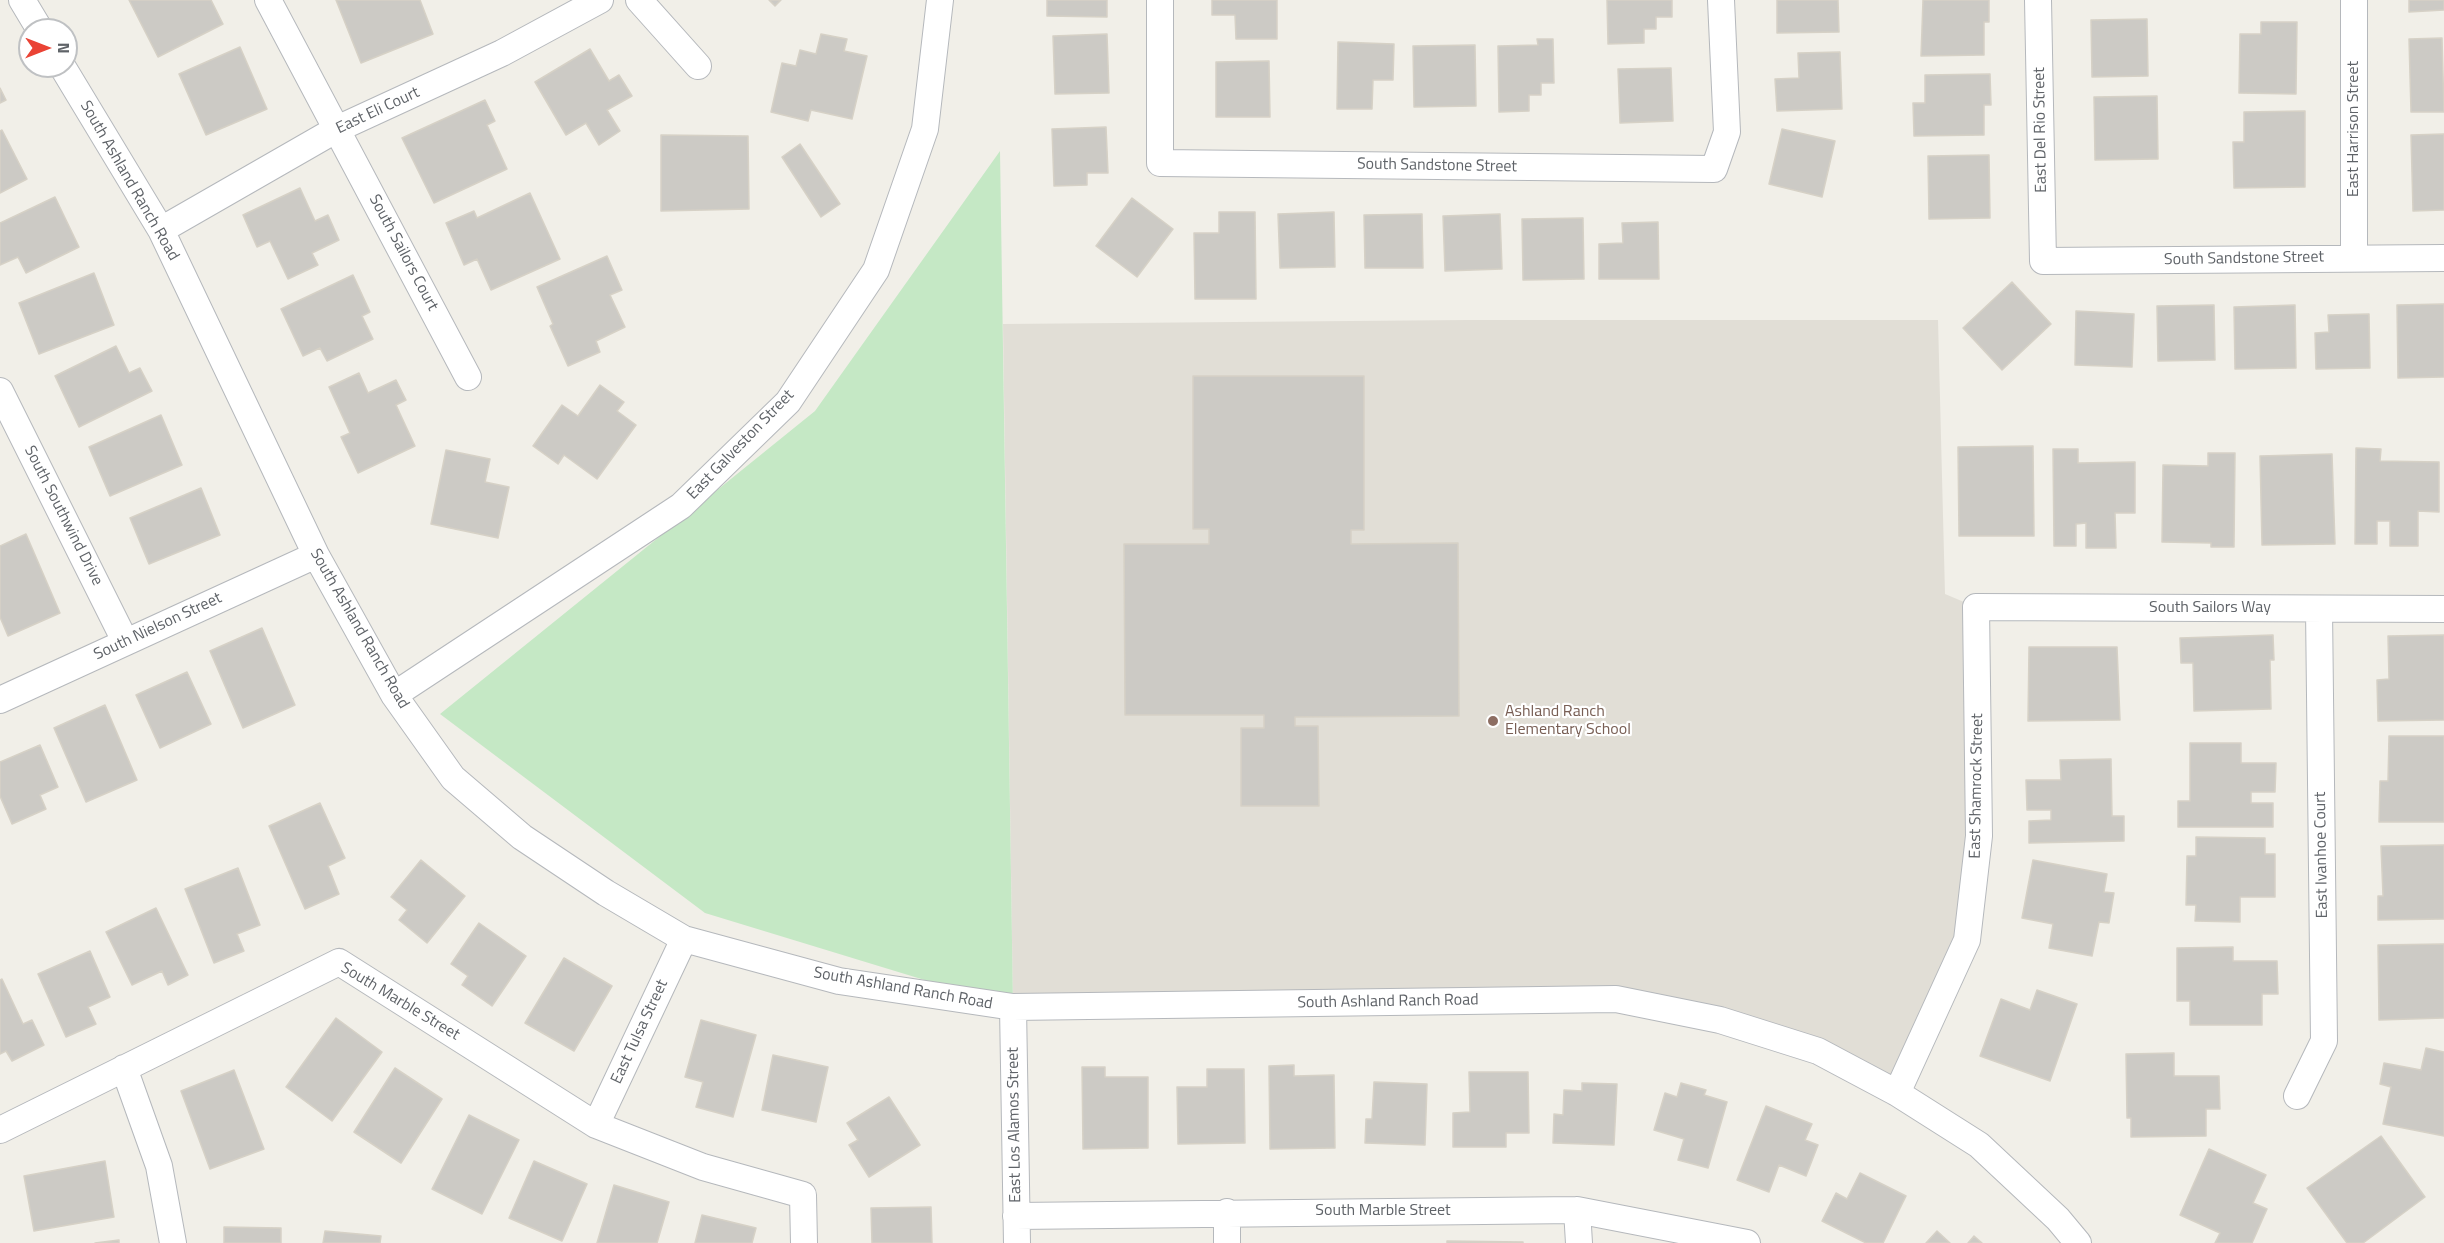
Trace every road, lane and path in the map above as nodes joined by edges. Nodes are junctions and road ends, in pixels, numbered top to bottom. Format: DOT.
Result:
graph roads {
  1 [pos="22,0"];
  2 [pos="268,0"];
  3 [pos="600,0"];
  4 [pos="639,0"];
  5 [pos="940,0"];
  6 [pos="1160,0"];
  7 [pos="1721,0"];
  8 [pos="2038,0"];
  9 [pos="2354,0"];
  10 [pos="33,18"];
  11 [pos="698,66"];
  12 [pos="69,78"];
  13 [pos="337,129"];
  14 [pos="161,230"];
  15 [pos="2354,258"];
  16 [pos="2444,258"];
  17 [pos="2043,261"];
  18 [pos="468,377"];
  19 [pos="0,391"];
  20 [pos="316,555"];
  21 [pos="1976,607"];
  22 [pos="2319,609"];
  23 [pos="2444,609"];
  24 [pos="125,641"];
  25 [pos="394,695"];
  26 [pos="0,700"];
  27 [pos="684,939"];
  28 [pos="1013,1007"];
  29 [pos="124,1068"];
  30 [pos="1897,1093"];
  31 [pos="2297,1095"];
  32 [pos="596,1125"];
  33 [pos="0,1130"];
  34 [pos="1577,1210"];
  35 [pos="1227,1212"];
  36 [pos="1016,1216"];
  37 [pos="174,1243"];
  38 [pos="804,1243"];
  39 [pos="1017,1243"];
  40 [pos="1227,1243"];
  41 [pos="1579,1243"];
  42 [pos="1747,1243"];
  43 [pos="2078,1243"];
  1 -- 10 [label="street"];
  2 -- 13 [label="street"];
  3 -- 13 [label="street, East Eli Court"];
  4 -- 11 [label="street"];
  5 -- 25 [label="street, East Galveston Street"];
  6 -- 7 [label="street, South Sandstone Street"];
  8 -- 17 [label="street, East Del Rio Street"];
  9 -- 15 [label="street, East Harrison Street"];
  12 -- 14 [label="street, South Ashland Ranch Road"];
  13 -- 14 [label="street, East Eli Court"];
  13 -- 18 [label="street, South Sailors Court"];
  14 -- 20 [label="street, South Ashland Ranch Road"];
  15 -- 16 [label="street, South Sandstone Street"];
  15 -- 17 [label="street, South Sandstone Street"];
  19 -- 24 [label="street, South Southwind Drive"];
  20 -- 24 [label="street, South Nielson Street"];
  20 -- 25 [label="street, South Ashland Ranch Road"];
  21 -- 22 [label="street, South Sailors Way"];
  21 -- 30 [label="street, East Shamrock Street"];
  22 -- 23 [label="street, South Sailors Way"];
  22 -- 31 [label="street, East Ivanhoe Court"];
  24 -- 26 [label="street, South Nielson Street"];
  25 -- 27 [label="street, South Ashland Ranch Road"];
  27 -- 28 [label="street, South Ashland Ranch Road"];
  27 -- 32 [label="street, East Tulsa Street"];
  28 -- 30 [label="street, South Ashland Ranch Road"];
  28 -- 36 [label="street, East Los Alamos Street"];
  29 -- 32 [label="street, South Marble Street"];
  29 -- 33 [label="street, South Marble Street"];
  29 -- 37 [label="street"];
  30 -- 43 [label="street, South Ashland Ranch Road"];
  32 -- 38 [label="street, South Marble Street"];
  34 -- 35 [label="street, South Marble Street"];
  34 -- 41 [label="street"];
  34 -- 42 [label="street, South Marble Street"];
  35 -- 36 [label="street, South Marble Street"];
  35 -- 40 [label="street"];
  36 -- 39 [label="street, East Los Alamos Street"];
}
